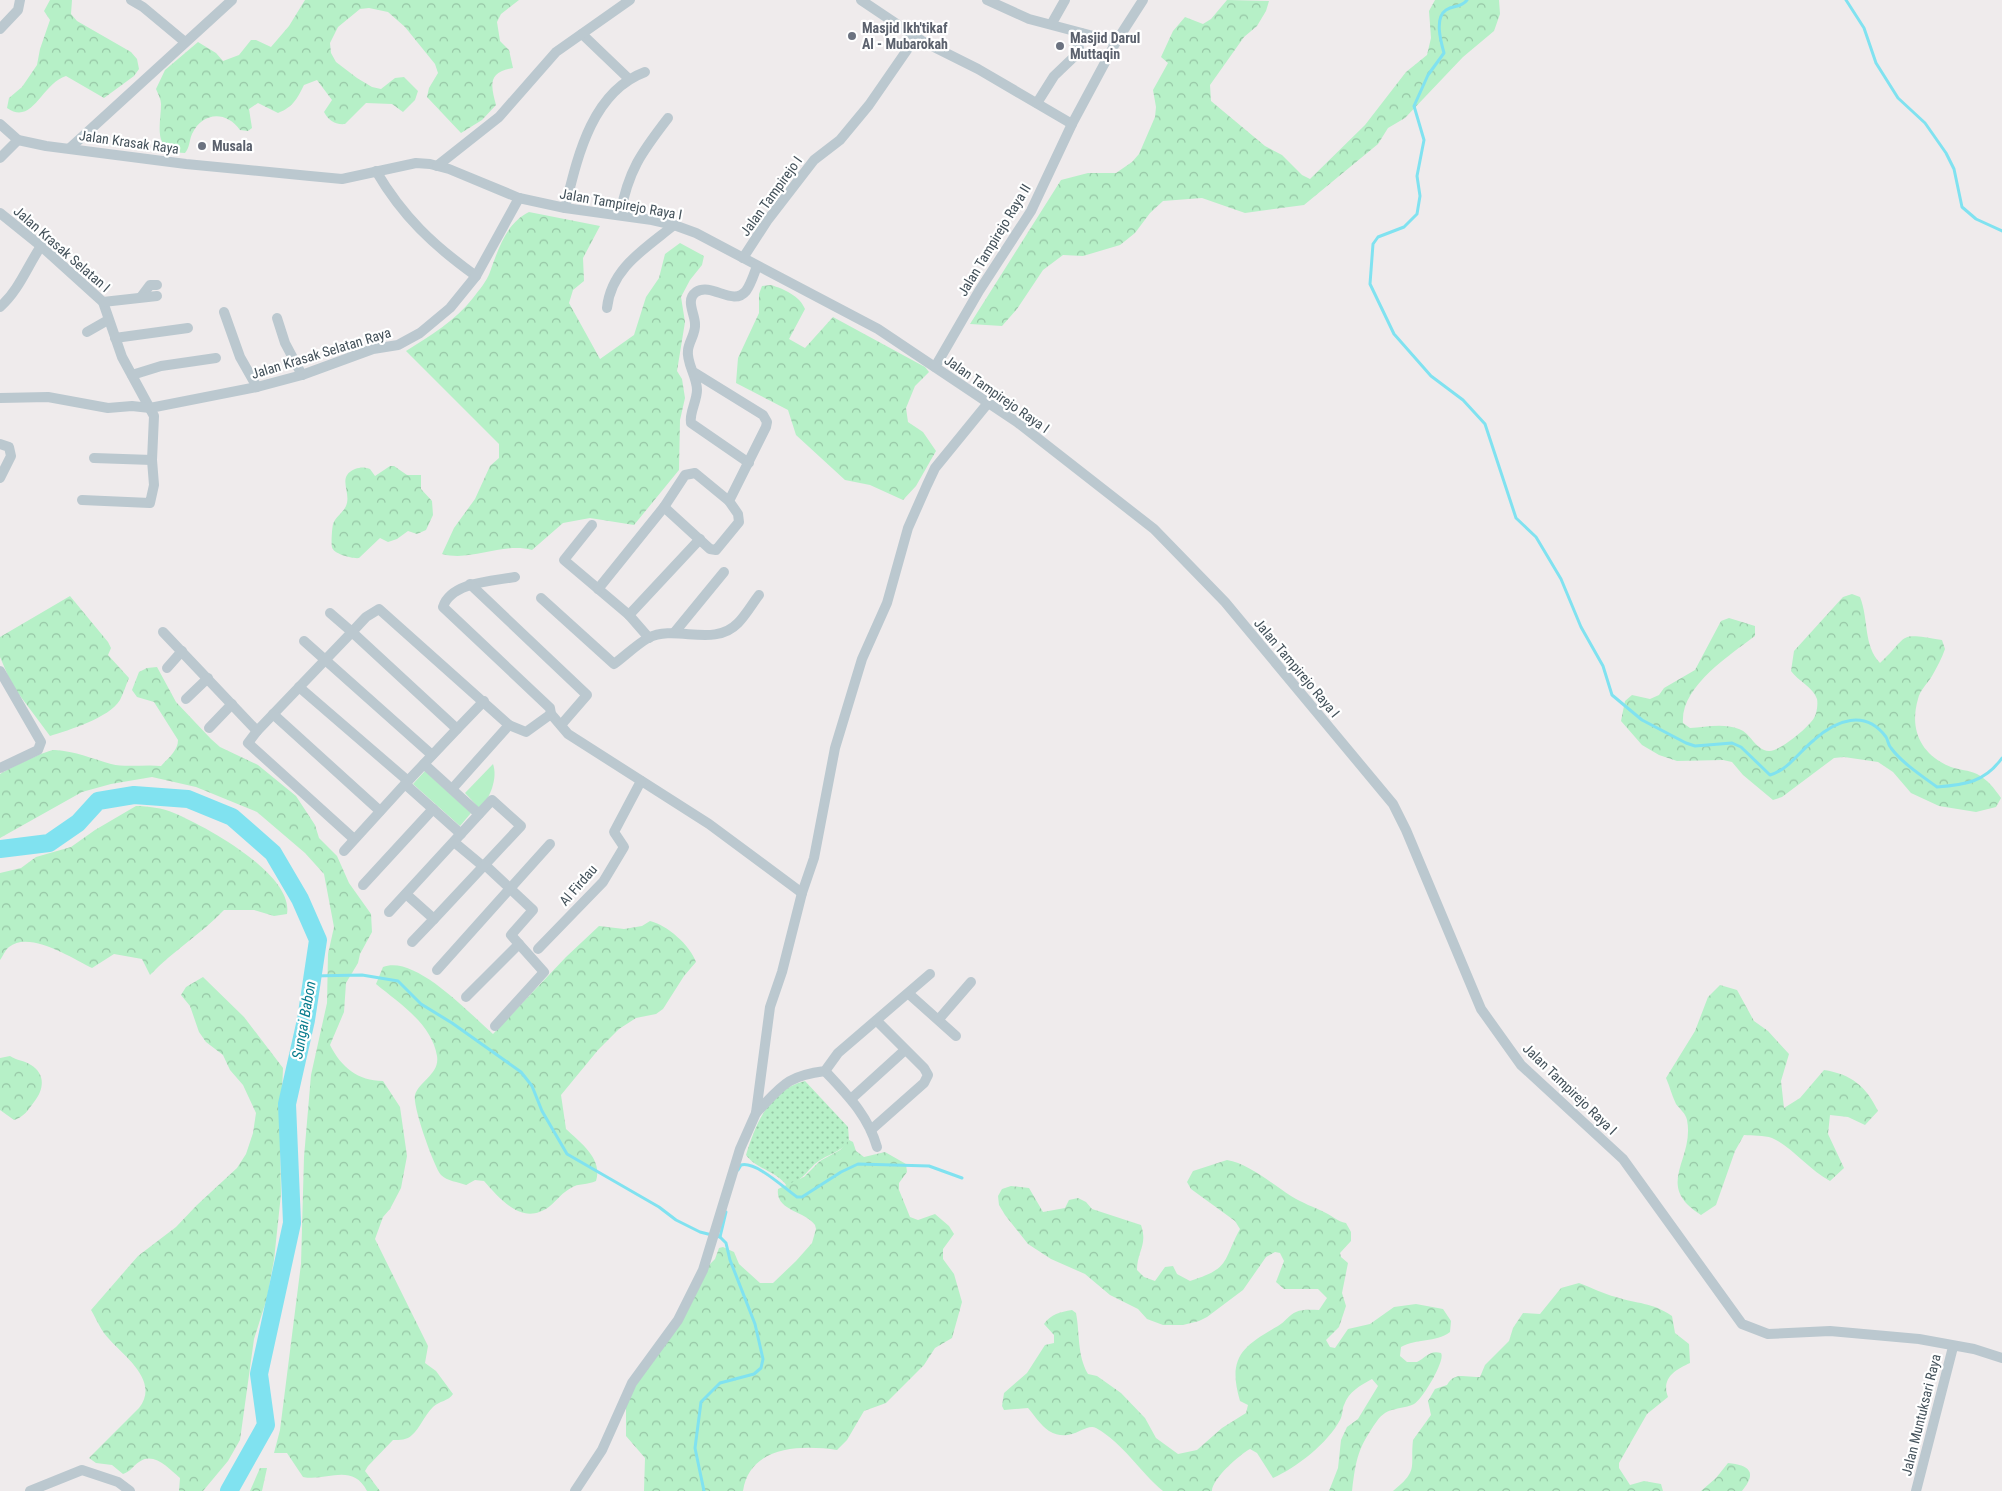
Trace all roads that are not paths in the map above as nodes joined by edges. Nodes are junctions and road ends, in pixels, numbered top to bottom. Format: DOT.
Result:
graph roads {
  1 [pos="20,0"];
  2 [pos="131,0"];
  3 [pos="232,0"];
  4 [pos="630,0"];
  5 [pos="861,0"];
  6 [pos="987,0"];
  7 [pos="1065,0"];
  8 [pos="1143,0"];
  9 [pos="1052,24"];
  10 [pos="0,29"];
  11 [pos="1081,33"];
  12 [pos="582,34"];
  13 [pos="916,36"];
  14 [pos="185,42"];
  15 [pos="1116,42"];
  16 [pos="645,72"];
  17 [pos="629,79"];
  18 [pos="1038,103"];
  19 [pos="668,118"];
  20 [pos="0,124"];
  21 [pos="1072,124"];
  22 [pos="18,140"];
  23 [pos="70,148"];
  24 [pos="0,158"];
  25 [pos="437,166"];
  26 [pos="376,171"];
  27 [pos="519,198"];
  28 [pos="566,208"];
  29 [pos="0,214"];
  30 [pos="620,215"];
  31 [pos="674,225"];
  32 [pos="41,246"];
  33 [pos="744,258"];
  34 [pos="757,266"];
  35 [pos="476,276"];
  36 [pos="157,285"];
  37 [pos="157,296"];
  38 [pos="141,297"];
  39 [pos="103,302"];
  40 [pos="0,307"];
  41 [pos="607,308"];
  42 [pos="224,312"];
  43 [pos="277,318"];
  44 [pos="108,320"];
  45 [pos="188,328"];
  46 [pos="87,332"];
  47 [pos="115,338"];
  48 [pos="216,358"];
  49 [pos="935,367"];
  50 [pos="695,373"];
  51 [pos="132,375"];
  52 [pos="302,375"];
  53 [pos="258,387"];
  54 [pos="0,398"];
  55 [pos="988,403"];
  56 [pos="150,408"];
  57 [pos="0,444"];
  58 [pos="94,458"];
  59 [pos="152,460"];
  60 [pos="749,462"];
  61 [pos="0,478"];
  62 [pos="82,500"];
  63 [pos="728,501"];
  64 [pos="664,507"];
  65 [pos="592,526"];
  66 [pos="700,539"];
  67 [pos="724,572"];
  68 [pos="515,577"];
  69 [pos="470,584"];
  70 [pos="598,589"];
  71 [pos="759,595"];
  72 [pos="541,598"];
  73 [pos="330,613"];
  74 [pos="630,616"];
  75 [pos="164,632"];
  76 [pos="352,632"];
  77 [pos="674,633"];
  78 [pos="649,638"];
  79 [pos="304,641"];
  80 [pos="182,651"];
  81 [pos="325,659"];
  82 [pos="166,668"];
  83 [pos="0,672"];
  84 [pos="208,678"];
  85 [pos="299,687"];
  86 [pos="186,699"];
  87 [pos="484,701"];
  88 [pos="232,704"];
  89 [pos="273,714"];
  90 [pos="552,714"];
  91 [pos="509,725"];
  92 [pos="561,725"];
  93 [pos="209,728"];
  94 [pos="457,729"];
  95 [pos="257,731"];
  96 [pos="432,755"];
  97 [pos="424,764"];
  98 [pos="0,768"];
  99 [pos="641,781"];
  100 [pos="406,782"];
  101 [pos="452,790"];
  102 [pos="433,809"];
  103 [pos="380,811"];
  104 [pos="479,814"];
  105 [pos="458,838"];
  106 [pos="354,839"];
  107 [pos="550,844"];
  108 [pos="344,851"];
  109 [pos="485,866"];
  110 [pos="364,885"];
  111 [pos="511,889"];
  112 [pos="802,893"];
  113 [pos="406,894"];
  114 [pos="389,912"];
  115 [pos="434,919"];
  116 [pos="412,942"];
  117 [pos="519,944"];
  118 [pos="538,949"];
  119 [pos="437,970"];
  120 [pos="930,974"];
  121 [pos="971,982"];
  122 [pos="909,994"];
  123 [pos="466,998"];
  124 [pos="939,1019"];
  125 [pos="877,1021"];
  126 [pos="496,1026"];
  127 [pos="956,1036"];
  128 [pos="904,1050"];
  129 [pos="825,1071"];
  130 [pos="851,1099"];
  131 [pos="756,1113"];
  132 [pos="872,1129"];
  133 [pos="877,1146"];
  134 [pos="1953,1346"];
  135 [pos="2002,1358"];
  136 [pos="30,1491"];
  137 [pos="130,1491"];
  138 [pos="575,1491"];
  139 [pos="1916,1491"];
  1 -- 10 [label="street"];
  2 -- 14 [label="street"];
  3 -- 14 [label="street"];
  4 -- 12 [label="street"];
  5 -- 13 [label="street"];
  6 -- 9 [label="street"];
  7 -- 9 [label="street"];
  8 -- 15 [label="street, Jalan Tampirejo Raya II"];
  9 -- 11 [label="street"];
  11 -- 15 [label="street"];
  11 -- 18 [label="street"];
  12 -- 17 [label="street"];
  12 -- 25 [label="street"];
  13 -- 18 [label="street"];
  13 -- 33 [label="street, Jalan Tampirejo I"];
  14 -- 23 [label="street"];
  15 -- 21 [label="street, Jalan Tampirejo Raya II"];
  16 -- 17 [label="street"];
  17 -- 28 [label="street"];
  18 -- 21 [label="street"];
  19 -- 30 [label="street"];
  20 -- 22 [label="street, Jalan Krasak Raya"];
  21 -- 49 [label="street, Jalan Tampirejo Raya II"];
  22 -- 23 [label="street, Jalan Krasak Raya"];
  22 -- 24 [label="street"];
  23 -- 26 [label="street, Jalan Krasak Raya"];
  25 -- 26 [label="street, Jalan Krasak Raya"];
  25 -- 27 [label="street, Jalan Tampirejo Raya I"];
  26 -- 35 [label="street"];
  27 -- 28 [label="street, Jalan Tampirejo Raya I"];
  27 -- 35 [label="street, Jalan Krasak Selatan Raya"];
  28 -- 30 [label="street, Jalan Tampirejo Raya I"];
  29 -- 32 [label="street, Jalan Krasak Selatan I"];
  30 -- 31 [label="street, Jalan Tampirejo Raya I"];
  31 -- 33 [label="street, Jalan Tampirejo Raya I"];
  31 -- 41 [label="street"];
  32 -- 39 [label="street, Jalan Krasak Selatan I"];
  32 -- 40 [label="street"];
  33 -- 34 [label="street, Jalan Tampirejo Raya I"];
  34 -- 49 [label="street, Jalan Tampirejo Raya I"];
  34 -- 50 [label="street"];
  35 -- 52 [label="street, Jalan Krasak Selatan Raya"];
  36 -- 38 [label="street"];
  37 -- 38 [label="street"];
  38 -- 39 [label="street"];
  39 -- 44 [label="street, Jalan Krasak Selatan I"];
  42 -- 53 [label="street"];
  43 -- 52 [label="street"];
  44 -- 46 [label="street"];
  44 -- 47 [label="street, Jalan Krasak Selatan I"];
  45 -- 47 [label="street"];
  47 -- 51 [label="street, Jalan Krasak Selatan I"];
  48 -- 51 [label="street"];
  49 -- 55 [label="street, Jalan Tampirejo Raya I"];
  50 -- 60 [label="street"];
  50 -- 60 [label="street"];
  51 -- 56 [label="street, Jalan Krasak Selatan I"];
  52 -- 53 [label="street, Jalan Krasak Selatan Raya"];
  53 -- 56 [label="street, Jalan Krasak Selatan Raya"];
  54 -- 56 [label="street, Jalan Krasak Selatan Raya"];
  55 -- 112 [label="street"];
  55 -- 134 [label="street, Jalan Tampirejo Raya I"];
  56 -- 59 [label="street, Jalan Krasak Selatan I"];
  57 -- 61 [label="street"];
  58 -- 59 [label="street"];
  59 -- 62 [label="street, Jalan Krasak Selatan I"];
  60 -- 63 [label="street"];
  63 -- 64 [label="street"];
  63 -- 66 [label="street"];
  64 -- 66 [label="street"];
  64 -- 70 [label="street"];
  65 -- 70 [label="street"];
  66 -- 74 [label="street"];
  67 -- 77 [label="street"];
  68 -- 69 [label="street"];
  69 -- 90 [label="street"];
  69 -- 92 [label="street"];
  70 -- 74 [label="street"];
  71 -- 77 [label="street"];
  72 -- 78 [label="street"];
  73 -- 76 [label="street"];
  74 -- 78 [label="street"];
  75 -- 80 [label="street"];
  76 -- 81 [label="street"];
  76 -- 87 [label="street"];
  76 -- 94 [label="street"];
  77 -- 78 [label="street"];
  79 -- 81 [label="street"];
  80 -- 82 [label="street"];
  80 -- 84 [label="street"];
  81 -- 85 [label="street"];
  81 -- 96 [label="street"];
  83 -- 98 [label="street"];
  84 -- 86 [label="street"];
  84 -- 88 [label="street"];
  85 -- 89 [label="street"];
  85 -- 100 [label="street"];
  87 -- 91 [label="street"];
  87 -- 94 [label="street"];
  88 -- 93 [label="street"];
  88 -- 95 [label="street"];
  89 -- 95 [label="street"];
  89 -- 103 [label="street"];
  90 -- 91 [label="street"];
  90 -- 92 [label="street"];
  91 -- 101 [label="street"];
  92 -- 99 [label="street"];
  94 -- 96 [label="street"];
  95 -- 106 [label="street"];
  96 -- 97 [label="street"];
  97 -- 100 [label="street"];
  97 -- 101 [label="street"];
  99 -- 112 [label="street"];
  99 -- 118 [label="street, Al Firdau"];
  100 -- 102 [label="street"];
  100 -- 103 [label="street"];
  101 -- 104 [label="street"];
  102 -- 105 [label="street"];
  102 -- 110 [label="street"];
  103 -- 106 [label="street"];
  104 -- 105 [label="street"];
  104 -- 109 [label="street"];
  105 -- 109 [label="street"];
  105 -- 113 [label="street"];
  106 -- 108 [label="street"];
  107 -- 111 [label="street"];
  109 -- 111 [label="street"];
  109 -- 115 [label="street"];
  111 -- 117 [label="street"];
  111 -- 119 [label="street"];
  112 -- 131 [label="street"];
  113 -- 114 [label="street"];
  113 -- 115 [label="street"];
  115 -- 116 [label="street"];
  117 -- 123 [label="street"];
  117 -- 126 [label="street"];
  120 -- 122 [label="street"];
  121 -- 124 [label="street"];
  122 -- 124 [label="street"];
  122 -- 125 [label="street"];
  124 -- 127 [label="street"];
  125 -- 128 [label="street"];
  125 -- 129 [label="street"];
  128 -- 130 [label="street"];
  128 -- 132 [label="street"];
  129 -- 130 [label="street"];
  129 -- 131 [label="street"];
  130 -- 132 [label="street"];
  131 -- 138 [label="street"];
  132 -- 133 [label="street"];
  134 -- 135 [label="street, Jalan Tampirejo Raya I"];
  134 -- 139 [label="street, Jalan Muntuksari Raya"];
  136 -- 137 [label="street"];
}
